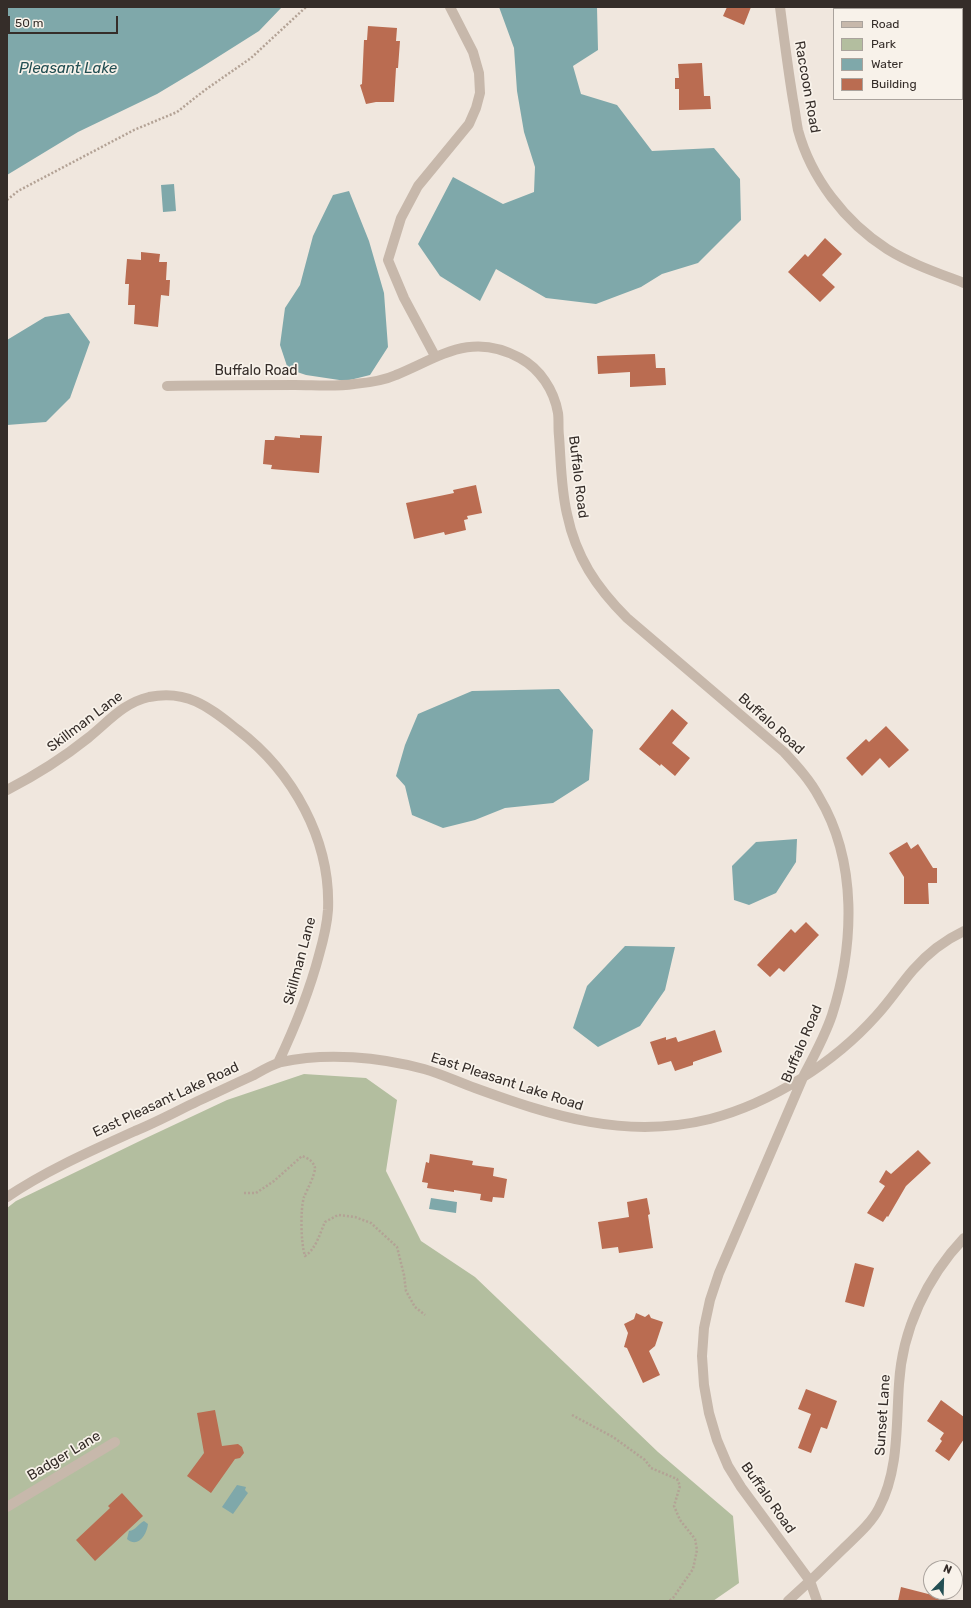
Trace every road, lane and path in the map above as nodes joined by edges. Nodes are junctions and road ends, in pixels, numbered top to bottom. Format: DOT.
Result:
graph roads {
  1 [pos="306,7"];
  2 [pos="450,7"];
  3 [pos="780,7"];
  4 [pos="7,200"];
  5 [pos="964,283"];
  6 [pos="435,356"];
  7 [pos="167,386"];
  8 [pos="7,790"];
  9 [pos="964,931"];
  10 [pos="278,1063"];
  11 [pos="804,1075"];
  12 [pos="244,1193"];
  13 [pos="7,1197"];
  14 [pos="964,1238"];
  15 [pos="425,1315"];
  16 [pos="572,1415"];
  17 [pos="115,1442"];
  18 [pos="7,1507"];
  19 [pos="810,1581"];
  20 [pos="669,1601"];
  21 [pos="788,1601"];
  22 [pos="818,1601"];
  1 -- 4 [label="path"];
  2 -- 6 [label="street"];
  3 -- 5 [label="street, Raccoon Road"];
  6 -- 7 [label="street, Buffalo Road"];
  6 -- 11 [label="street, Buffalo Road"];
  8 -- 10 [label="street, Skillman Lane"];
  9 -- 11 [label="street, East Pleasant Lake Road"];
  10 -- 11 [label="street, East Pleasant Lake Road"];
  10 -- 13 [label="street, East Pleasant Lake Road"];
  11 -- 19 [label="street, Buffalo Road"];
  12 -- 15 [label="path"];
  14 -- 19 [label="street, Sunset Lane"];
  16 -- 20 [label="path"];
  17 -- 18 [label="street, Badger Lane"];
  19 -- 21 [label="street, Sunset Lane"];
  19 -- 22 [label="street, Buffalo Road"];
}
